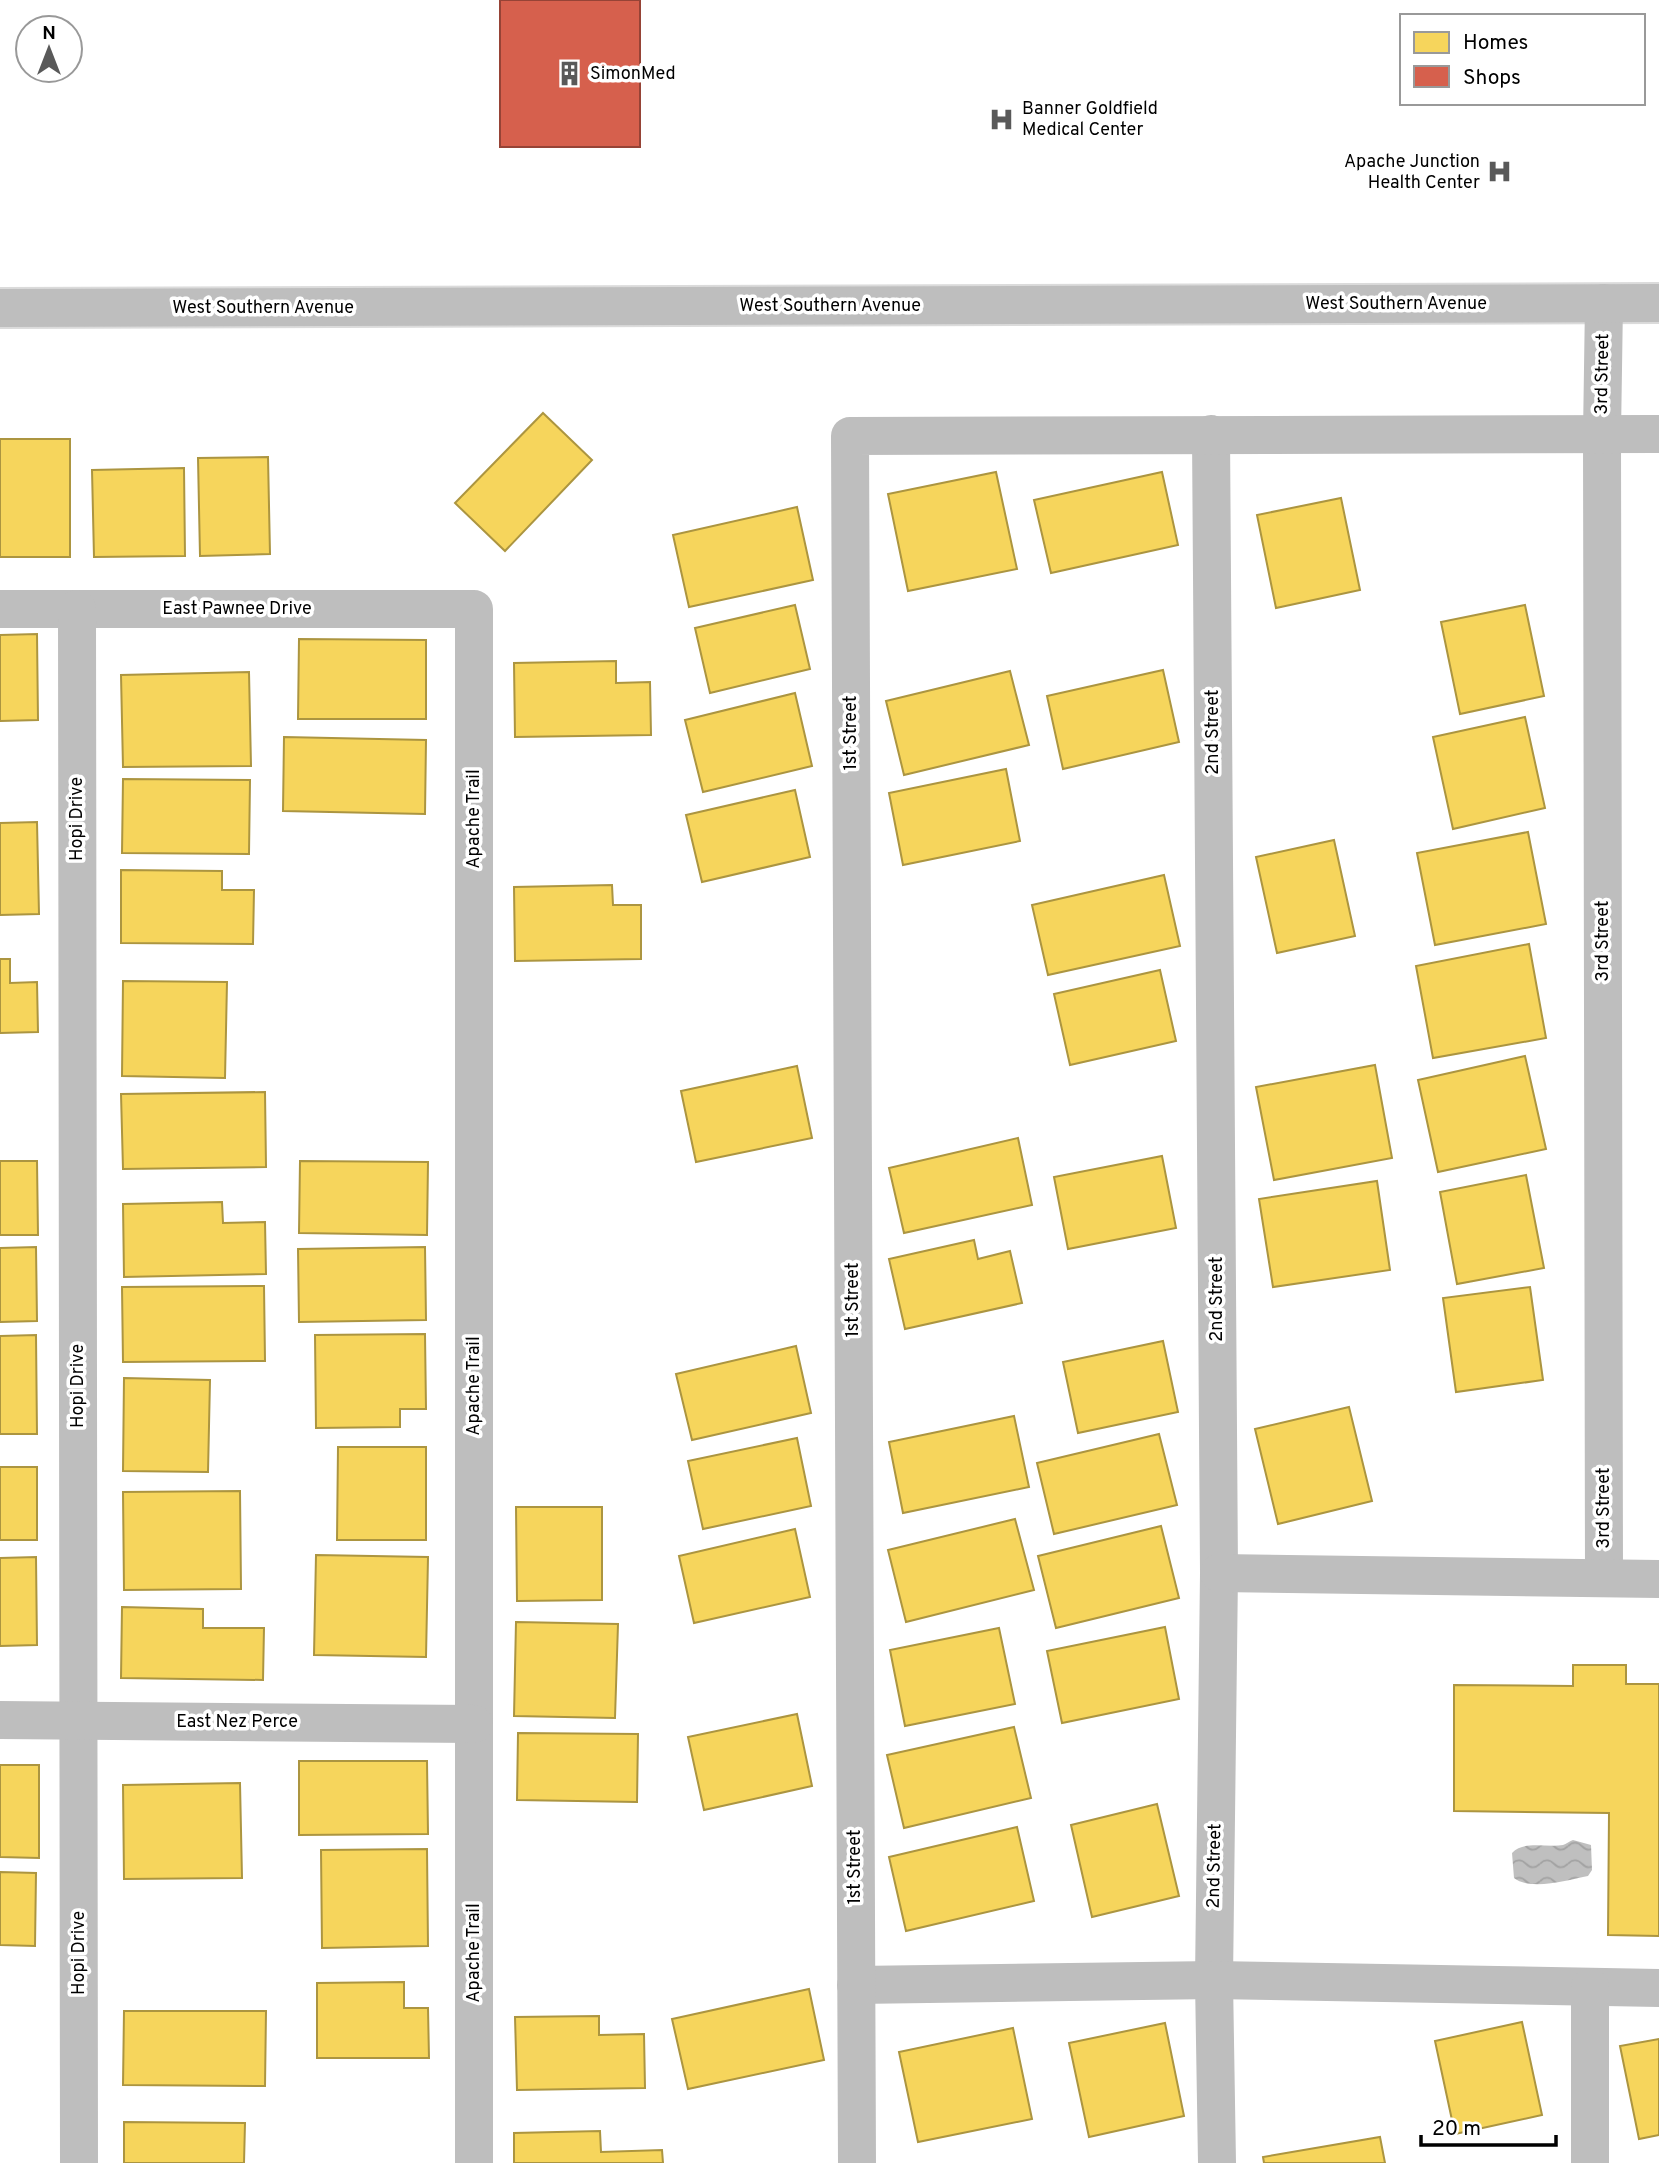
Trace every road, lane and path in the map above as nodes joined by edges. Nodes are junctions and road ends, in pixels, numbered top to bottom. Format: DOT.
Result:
graph roads {
  1 [pos="1604,303"];
  2 [pos="1659,303"];
  3 [pos="0,308"];
  4 [pos="1211,434"];
  5 [pos="1602,434"];
  6 [pos="1659,434"];
  7 [pos="0,608"];
  8 [pos="77,608"];
  9 [pos="474,608"];
  10 [pos="1219,1573"];
  11 [pos="1604,1578"];
  12 [pos="1659,1579"];
  13 [pos="0,1720"];
  14 [pos="78,1721"];
  15 [pos="474,1724"];
  16 [pos="1214,1980"];
  17 [pos="856,1986"];
  18 [pos="1590,1987"];
  19 [pos="1659,1987"];
  20 [pos="79,2163"];
  21 [pos="474,2163"];
  22 [pos="857,2163"];
  23 [pos="1217,2163"];
  24 [pos="1590,2163"];
  1 -- 2 [label="main road, West Southern Avenue"];
  1 -- 3 [label="main road, West Southern Avenue"];
  1 -- 5 [label="main road, 3rd Street"];
  4 -- 5 [label="main road"];
  4 -- 10 [label="main road, 2nd Street"];
  4 -- 17 [label="main road, 1st Street"];
  5 -- 6 [label="main road"];
  5 -- 11 [label="main road, 3rd Street"];
  7 -- 8 [label="main road, East Pawnee Drive"];
  8 -- 9 [label="main road, East Pawnee Drive"];
  8 -- 14 [label="main road, Hopi Drive"];
  9 -- 15 [label="main road, Apache Trail"];
  10 -- 11 [label="main road"];
  10 -- 16 [label="main road, 2nd Street"];
  11 -- 12 [label="main road"];
  13 -- 14 [label="main road, East Nez Perce"];
  14 -- 15 [label="main road, East Nez Perce"];
  14 -- 20 [label="main road, Hopi Drive"];
  15 -- 21 [label="main road, Apache Trail"];
  16 -- 17 [label="main road"];
  16 -- 18 [label="main road"];
  16 -- 23 [label="main road, 2nd Street"];
  17 -- 22 [label="main road, 1st Street"];
  18 -- 19 [label="main road"];
  18 -- 24 [label="main road"];
}
